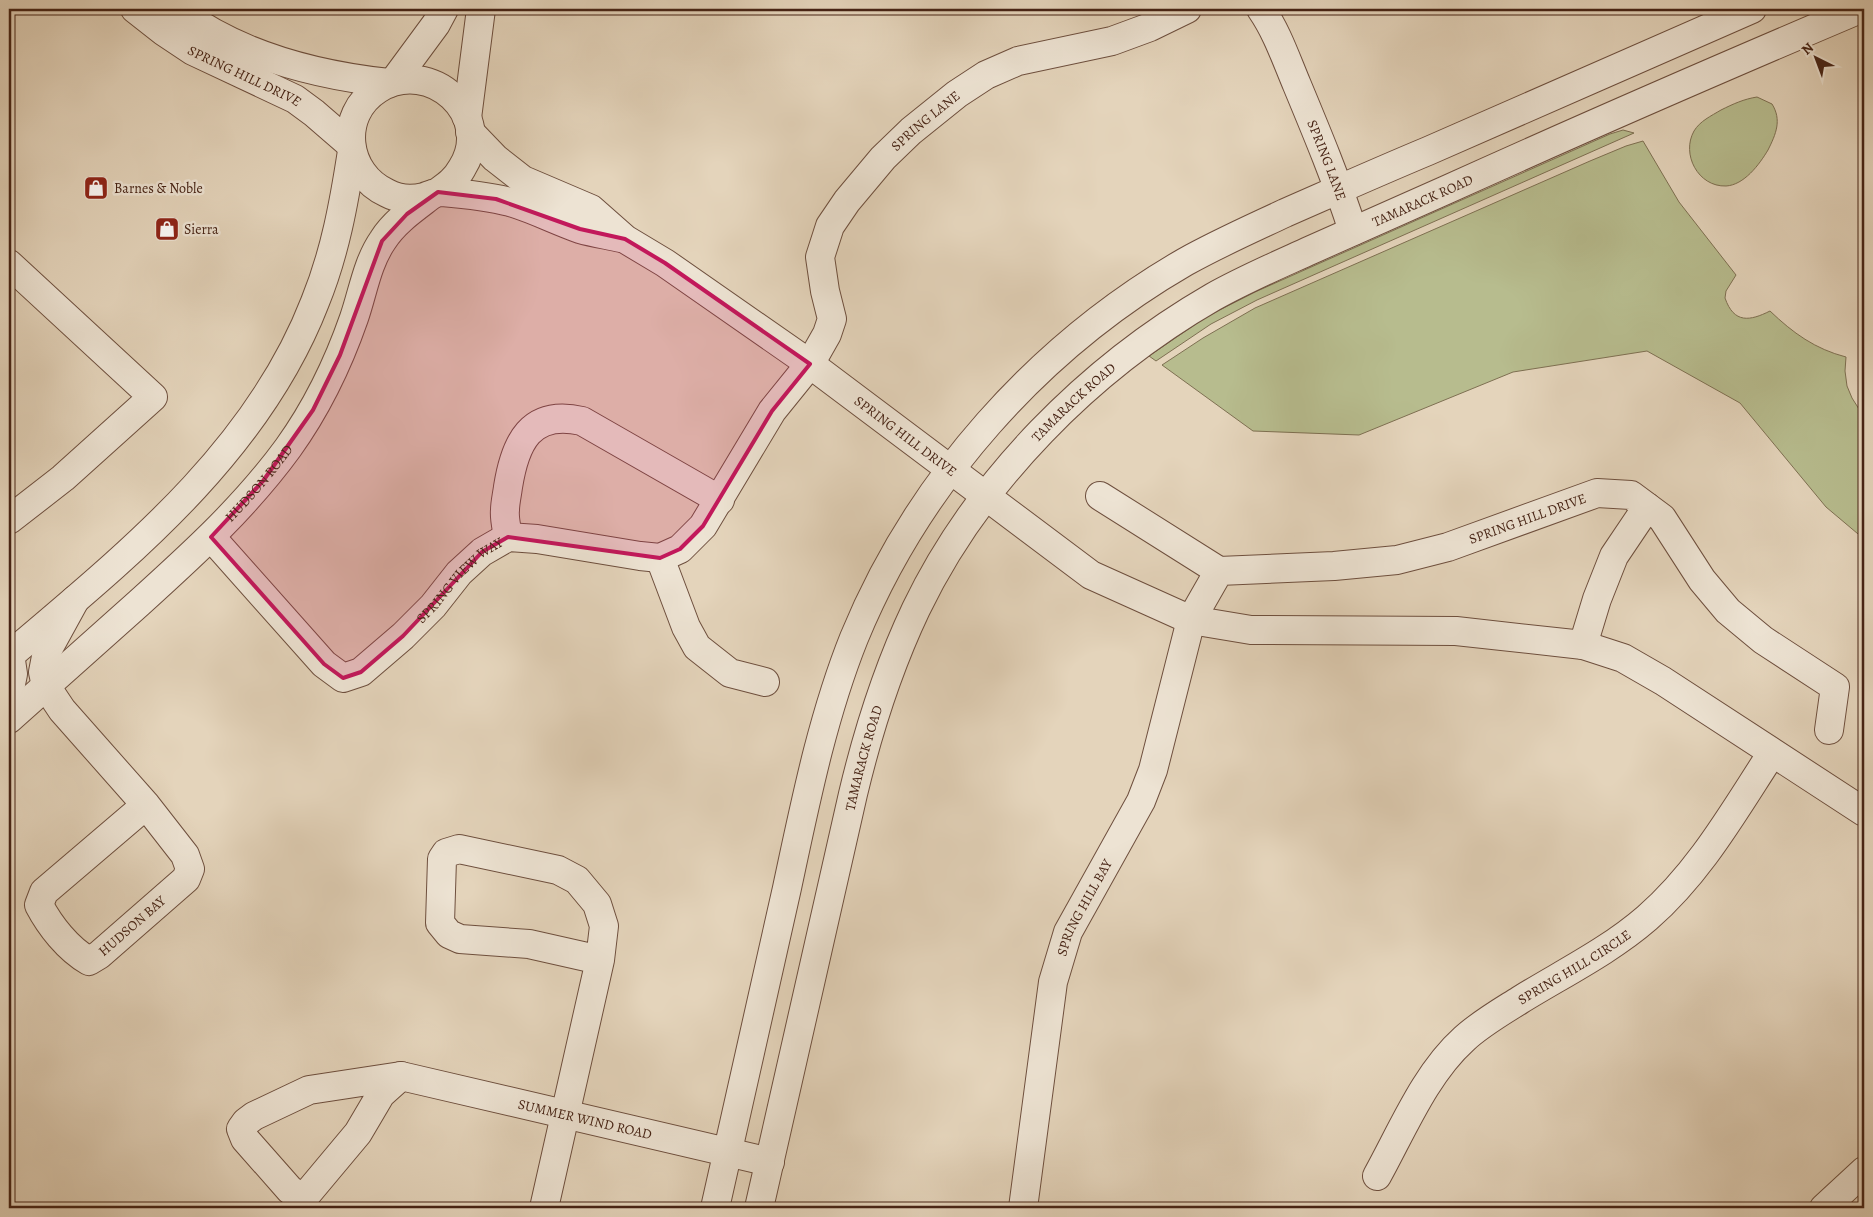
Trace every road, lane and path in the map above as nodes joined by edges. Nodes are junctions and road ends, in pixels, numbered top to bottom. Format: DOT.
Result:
graph roads {
  1 [pos="135,9"];
  2 [pos="177,9"];
  3 [pos="444,9"];
  4 [pos="481,9"];
  5 [pos="1187,9"];
  6 [pos="1262,9"];
  7 [pos="1752,9"];
  8 [pos="1860,9"];
  9 [pos="392,82"];
  10 [pos="468,125"];
  11 [pos="352,148"];
  12 [pos="1339,189"];
  13 [pos="436,193"];
  14 [pos="1353,231"];
  15 [pos="625,239"];
  16 [pos="9,264"];
  17 [pos="810,364"];
  18 [pos="951,469"];
  19 [pos="986,496"];
  20 [pos="1100,496"];
  21 [pos="720,500"];
  22 [pos="1647,507"];
  23 [pos="9,520"];
  24 [pos="211,537"];
  25 [pos="508,538"];
  26 [pos="660,558"];
  27 [pos="1219,571"];
  28 [pos="75,600"];
  29 [pos="1192,620"];
  30 [pos="1583,645"];
  31 [pos="9,653"];
  32 [pos="765,682"];
  33 [pos="46,686"];
  34 [pos="9,694"];
  35 [pos="9,719"];
  36 [pos="1829,730"];
  37 [pos="1772,753"];
  38 [pos="146,805"];
  39 [pos="1864,812"];
  40 [pos="600,960"];
  41 [pos="401,1076"];
  42 [pos="565,1116"];
  43 [pos="728,1151"];
  44 [pos="770,1162"];
  45 [pos="1864,1171"];
  46 [pos="1377,1176"];
  47 [pos="544,1208"];
  48 [pos="715,1208"];
  49 [pos="759,1208"];
  50 [pos="1023,1208"];
  51 [pos="1824,1208"];
  1 -- 11 [label="street, SPRING HILL DRIVE"];
  2 -- 9 [label="street, SPRING HILL DRIVE"];
  3 -- 9 [label="street"];
  4 -- 10 [label="street"];
  5 -- 17 [label="street, SPRING LANE"];
  6 -- 12 [label="street, SPRING LANE"];
  7 -- 12 [label="street"];
  8 -- 14 [label="street, TAMARACK ROAD"];
  9 -- 10 [label="street"];
  9 -- 11 [label="street"];
  10 -- 13 [label="street"];
  10 -- 15 [label="street, SPRING HILL DRIVE"];
  11 -- 13 [label="street"];
  11 -- 28 [label="street"];
  12 -- 14 [label="street, SPRING LANE"];
  12 -- 18 [label="street"];
  13 -- 15 [label="street, SPRING HILL DRIVE"];
  13 -- 24 [label="street, HUDSON ROAD"];
  14 -- 19 [label="street, TAMARACK ROAD"];
  15 -- 17 [label="street, SPRING HILL DRIVE"];
  16 -- 23 [label="street"];
  17 -- 18 [label="street, SPRING HILL DRIVE"];
  17 -- 21 [label="street"];
  18 -- 19 [label="street, SPRING HILL DRIVE"];
  18 -- 43 [label="street"];
  19 -- 29 [label="street, SPRING HILL DRIVE"];
  19 -- 44 [label="street, TAMARACK ROAD"];
  20 -- 27 [label="street"];
  21 -- 25 [label="street"];
  21 -- 26 [label="street"];
  22 -- 27 [label="street, SPRING HILL DRIVE"];
  22 -- 30 [label="street"];
  22 -- 36 [label="street, SPRING HILL DRIVE"];
  24 -- 25 [label="street, SPRING VIEW WAY"];
  24 -- 33 [label="street, HUDSON ROAD"];
  25 -- 26 [label="street, SPRING VIEW WAY"];
  26 -- 32 [label="street"];
  27 -- 29 [label="street"];
  28 -- 31 [label="street"];
  28 -- 33 [label="street"];
  29 -- 30 [label="street, SPRING HILL DRIVE"];
  29 -- 50 [label="street, SPRING HILL BAY"];
  30 -- 37 [label="street, SPRING HILL DRIVE"];
  31 -- 34 [label="street"];
  33 -- 35 [label="street, HUDSON ROAD"];
  33 -- 38 [label="street, HUDSON BAY"];
  37 -- 39 [label="street, SPRING HILL DRIVE"];
  37 -- 46 [label="street, SPRING HILL CIRCLE"];
  38 -- 38 [label="street, HUDSON BAY"];
  40 -- 40 [label="street"];
  40 -- 42 [label="street"];
  41 -- 41 [label="street"];
  41 -- 42 [label="street, SUMMER WIND ROAD"];
  42 -- 43 [label="street, SUMMER WIND ROAD"];
  42 -- 47 [label="street"];
  43 -- 44 [label="street, SUMMER WIND ROAD"];
  43 -- 48 [label="street"];
  44 -- 49 [label="street, TAMARACK ROAD"];
  45 -- 51 [label="street"];
}
